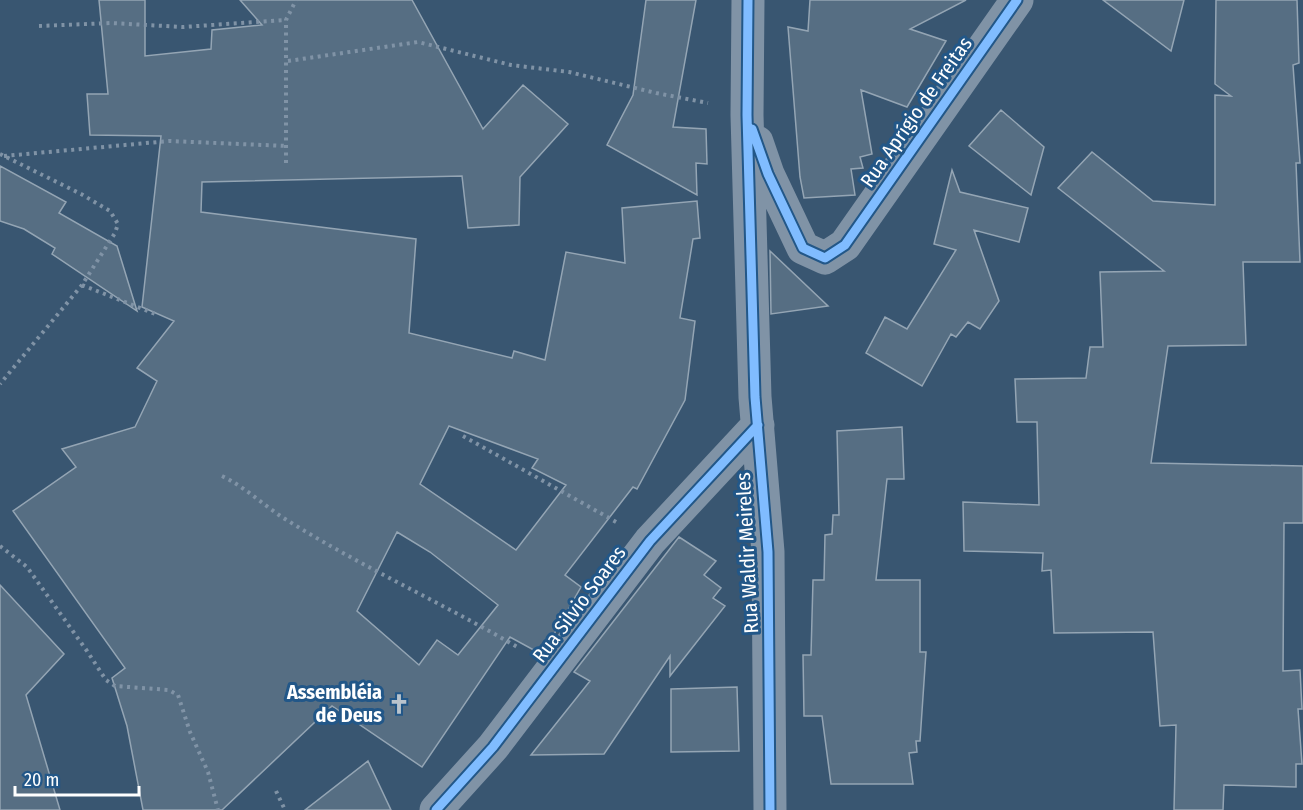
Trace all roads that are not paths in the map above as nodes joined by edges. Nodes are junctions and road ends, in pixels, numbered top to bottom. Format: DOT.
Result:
graph roads {
  1 [pos="748,0"];
  2 [pos="1017,0"];
  3 [pos="747,115"];
  4 [pos="845,245"];
  5 [pos="758,425"];
  6 [pos="436,810"];
  7 [pos="770,810"];
  1 -- 3 [label="street, Rua Waldir Meireles"];
  2 -- 4 [label="street, Rua Aprígio de Freitas"];
  3 -- 4 [label="street, Rua Waldir Meireles"];
  3 -- 5 [label="street, Rua Waldir Meireles"];
  5 -- 6 [label="street, Rua Silvio Soares"];
  5 -- 7 [label="street, Rua Waldir Meireles"];
}
